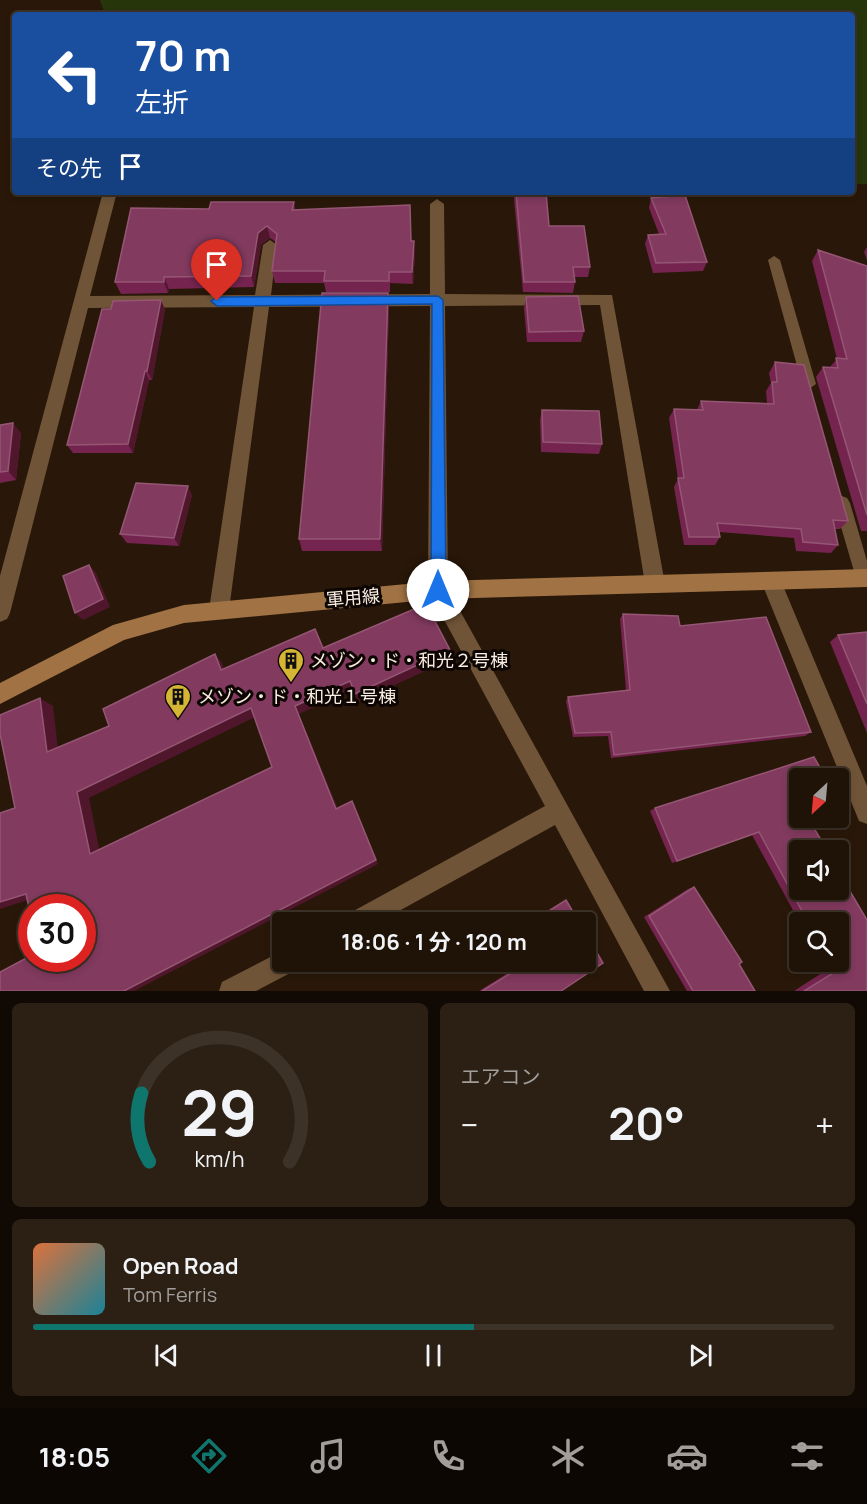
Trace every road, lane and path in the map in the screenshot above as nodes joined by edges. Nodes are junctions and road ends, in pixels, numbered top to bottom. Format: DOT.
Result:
graph roads {
  1 [pos="109,195"];
  2 [pos="437,204"];
  3 [pos="270,245"];
  4 [pos="774,260"];
  5 [pos="438,300"];
  6 [pos="262,301"];
  7 [pos="81,302"];
  8 [pos="812,396"];
  9 [pos="838,487"];
  10 [pos="865,578"];
  11 [pos="771,580"];
  12 [pos="655,584"];
  13 [pos="438,590"];
  14 [pos="219,610"];
  15 [pos="0,613"];
  16 [pos="0,694"];
  17 [pos="558,811"];
  18 [pos="867,813"];
  19 [pos="374,912"];
  20 [pos="272,969"];
  21 [pos="231,991"];
  22 [pos="658,991"];
  1 -- 7 [label="street"];
  2 -- 5 [label="street"];
  3 -- 6 [label="street"];
  4 -- 8 [label="lane"];
  5 -- 6 [label="street"];
  5 -- 12 [label="street"];
  5 -- 13 [label="street"];
  6 -- 7 [label="street"];
  6 -- 14 [label="street"];
  7 -- 15 [label="street"];
  9 -- 10 [label="lane"];
  10 -- 11 [label="street, 軍用線"];
  11 -- 12 [label="street, 軍用線"];
  11 -- 18 [label="street"];
  12 -- 13 [label="street, 軍用線"];
  13 -- 14 [label="street, 軍用線"];
  13 -- 17 [label="street"];
  14 -- 16 [label="street, 軍用線"];
  17 -- 19 [label="street"];
  17 -- 22 [label="street"];
  20 -- 21 [label="street"];
}
